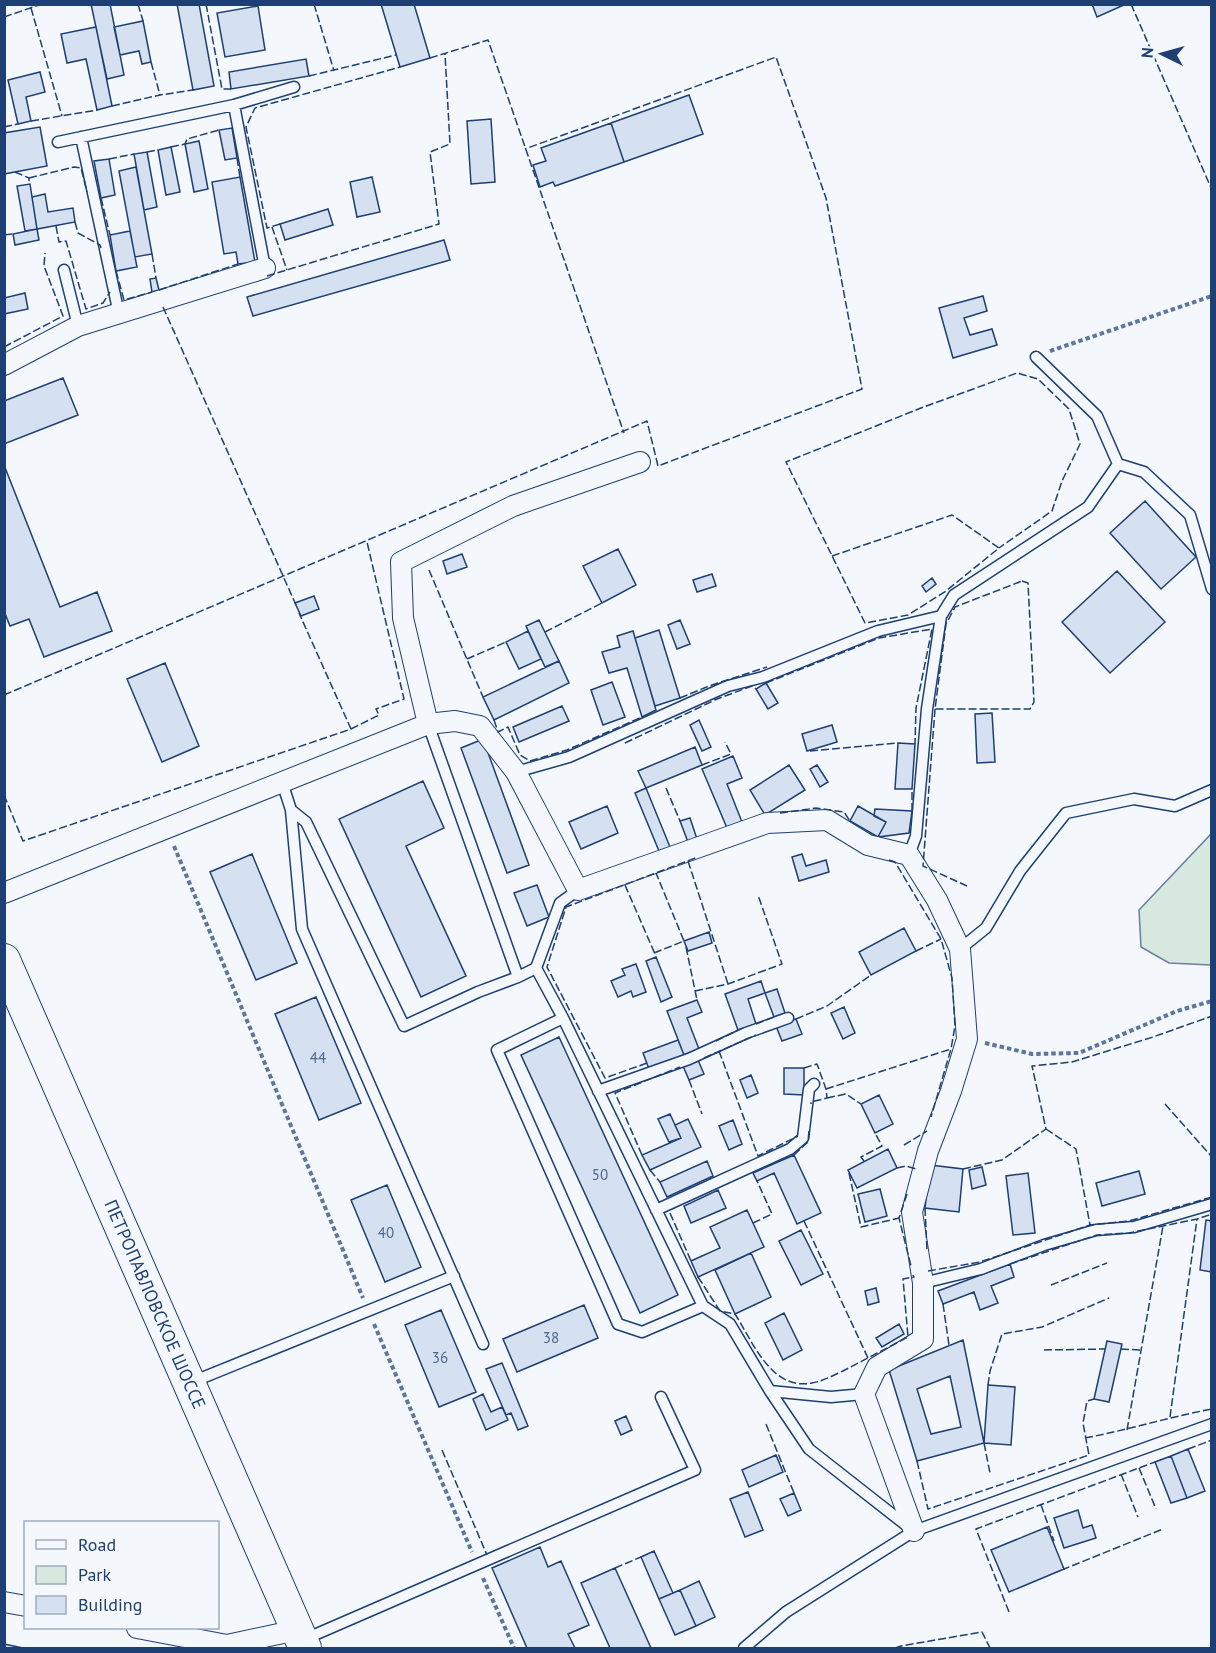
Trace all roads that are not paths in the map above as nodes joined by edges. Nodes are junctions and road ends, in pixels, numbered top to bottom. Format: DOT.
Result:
graph roads {
  1 [pos="294,87"];
  2 [pos="234,105"];
  3 [pos="81,137"];
  4 [pos="58,142"];
  5 [pos="265,268"];
  6 [pos="63,270"];
  7 [pos="119,314"];
  8 [pos="78,326"];
  9 [pos="1036,357"];
  10 [pos="4,364"];
  11 [pos="640,462"];
  12 [pos="1118,464"];
  13 [pos="1212,589"];
  14 [pos="940,615"];
  15 [pos="428,724"];
  16 [pos="516,772"];
  17 [pos="282,782"];
  18 [pos="1212,790"];
  19 [pos="291,810"];
  20 [pos="909,855"];
  21 [pos="578,890"];
  22 [pos="4,893"];
  23 [pos="960,949"];
  24 [pos="4,960"];
  25 [pos="536,968"];
  26 [pos="518,977"];
  27 [pos="563,1018"];
  28 [pos="788,1018"];
  29 [pos="814,1084"];
  30 [pos="598,1091"];
  31 [pos="1212,1204"];
  32 [pos="656,1210"];
  33 [pos="454,1276"];
  34 [pos="923,1283"];
  35 [pos="703,1306"];
  36 [pos="483,1344"];
  37 [pos="189,1383"];
  38 [pos="770,1391"];
  39 [pos="864,1394"];
  40 [pos="660,1397"];
  41 [pos="1212,1424"];
  42 [pos="914,1531"];
  43 [pos="4,1602"];
  44 [pos="24,1606"];
  45 [pos="142,1629"];
  46 [pos="301,1639"];
  47 [pos="744,1648"];
  1 -- 2 [label="lane"];
  2 -- 3 [label="lane"];
  2 -- 5 [label="lane"];
  3 -- 4 [label="lane"];
  3 -- 7 [label="lane"];
  5 -- 7 [label="street"];
  6 -- 8 [label="lane"];
  7 -- 8 [label="street"];
  8 -- 10 [label="street"];
  9 -- 12 [label="lane"];
  11 -- 15 [label="street"];
  12 -- 13 [label="lane"];
  12 -- 14 [label="lane"];
  14 -- 16 [label="lane"];
  14 -- 20 [label="lane"];
  15 -- 16 [label="street"];
  15 -- 17 [label="street"];
  15 -- 26 [label="lane"];
  16 -- 21 [label="street"];
  17 -- 19 [label="lane"];
  17 -- 22 [label="street"];
  18 -- 23 [label="lane"];
  19 -- 26 [label="lane"];
  19 -- 33 [label="lane"];
  20 -- 21 [label="street"];
  20 -- 23 [label="street"];
  21 -- 25 [label="lane"];
  23 -- 34 [label="street"];
  24 -- 37 [label="main road, ПЕТРОПАВЛОВСКОЕ ШОССЕ"];
  25 -- 26 [label="lane"];
  25 -- 27 [label="lane"];
  27 -- 30 [label="lane"];
  27 -- 35 [label="lane"];
  28 -- 30 [label="lane"];
  29 -- 32 [label="lane"];
  30 -- 32 [label="lane"];
  31 -- 34 [label="lane"];
  32 -- 35 [label="lane"];
  33 -- 36 [label="lane"];
  33 -- 37 [label="lane"];
  34 -- 39 [label="street"];
  35 -- 38 [label="lane"];
  37 -- 46 [label="main road, ПЕТРОПАВЛОВСКОЕ ШОССЕ"];
  38 -- 39 [label="lane"];
  38 -- 42 [label="lane"];
  39 -- 42 [label="street"];
  40 -- 46 [label="lane"];
  41 -- 42 [label="lane"];
  42 -- 47 [label="lane"];
  43 -- 44 [label="street"];
  45 -- 46 [label="street"];
}
